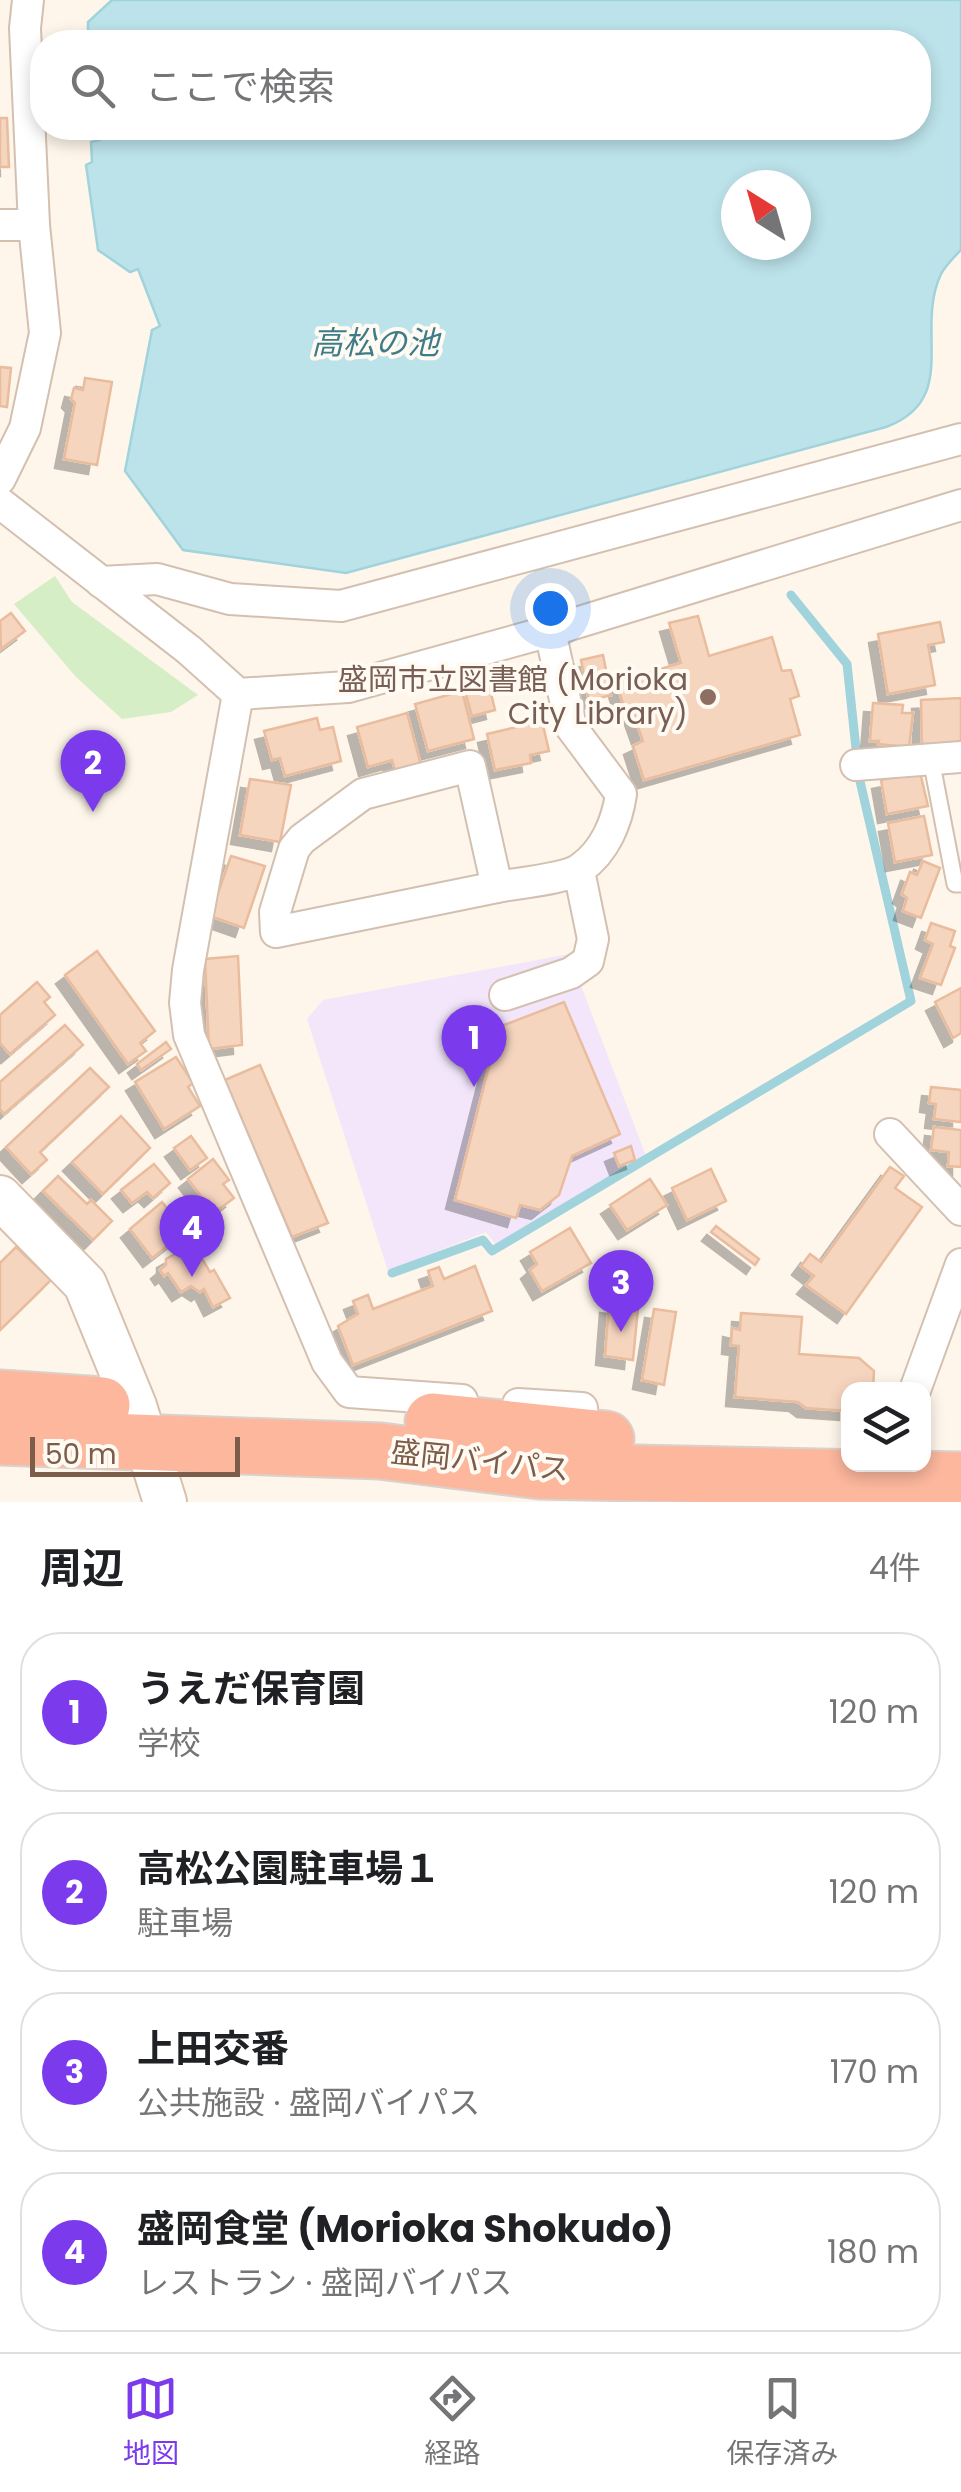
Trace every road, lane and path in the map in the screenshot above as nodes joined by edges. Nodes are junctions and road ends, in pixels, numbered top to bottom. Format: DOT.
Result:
graph roads {
  1 [pos="28,0"];
  2 [pos="0,225"];
  3 [pos="34,225"];
  4 [pos="961,439"];
  5 [pos="0,479"];
  6 [pos="0,502"];
  7 [pos="961,505"];
  8 [pos="102,582"];
  9 [pos="550,631"];
  10 [pos="238,694"];
  11 [pos="946,758"];
  12 [pos="860,764"];
  13 [pos="579,871"];
  14 [pos="961,884"];
  15 [pos="497,887"];
  16 [pos="505,995"];
  17 [pos="890,1134"];
  18 [pos="0,1197"];
  19 [pos="961,1210"];
  20 [pos="961,1264"];
  21 [pos="917,1382"];
  22 [pos="0,1398"];
  23 [pos="140,1425"];
  24 [pos="0,1437"];
  25 [pos="583,1438"];
  26 [pos="961,1452"];
  27 [pos="893,1476"];
  28 [pos="166,1502"];
  1 -- 3 [label="street"];
  2 -- 3 [label="street"];
  3 -- 5 [label="street"];
  4 -- 8 [label="street"];
  6 -- 8 [label="street"];
  7 -- 9 [label="street"];
  8 -- 10 [label="street"];
  9 -- 10 [label="street"];
  9 -- 13 [label="street"];
  10 -- 25 [label="street"];
  11 -- 12 [label="street"];
  11 -- 14 [label="lane"];
  13 -- 15 [label="street"];
  13 -- 16 [label="street"];
  15 -- 15 [label="street"];
  17 -- 19 [label="street"];
  18 -- 23 [label="street"];
  20 -- 21 [label="street"];
  22 -- 23 [label="highway, 盛岡バイパス"];
  23 -- 24 [label="highway, 盛岡バイパス"];
  23 -- 25 [label="highway, 盛岡バイパス"];
  23 -- 27 [label="highway, 盛岡バイパス"];
  23 -- 28 [label="street"];
  25 -- 27 [label="highway, 盛岡バイパス"];
  26 -- 27 [label="highway, 盛岡バイパス"];
}
